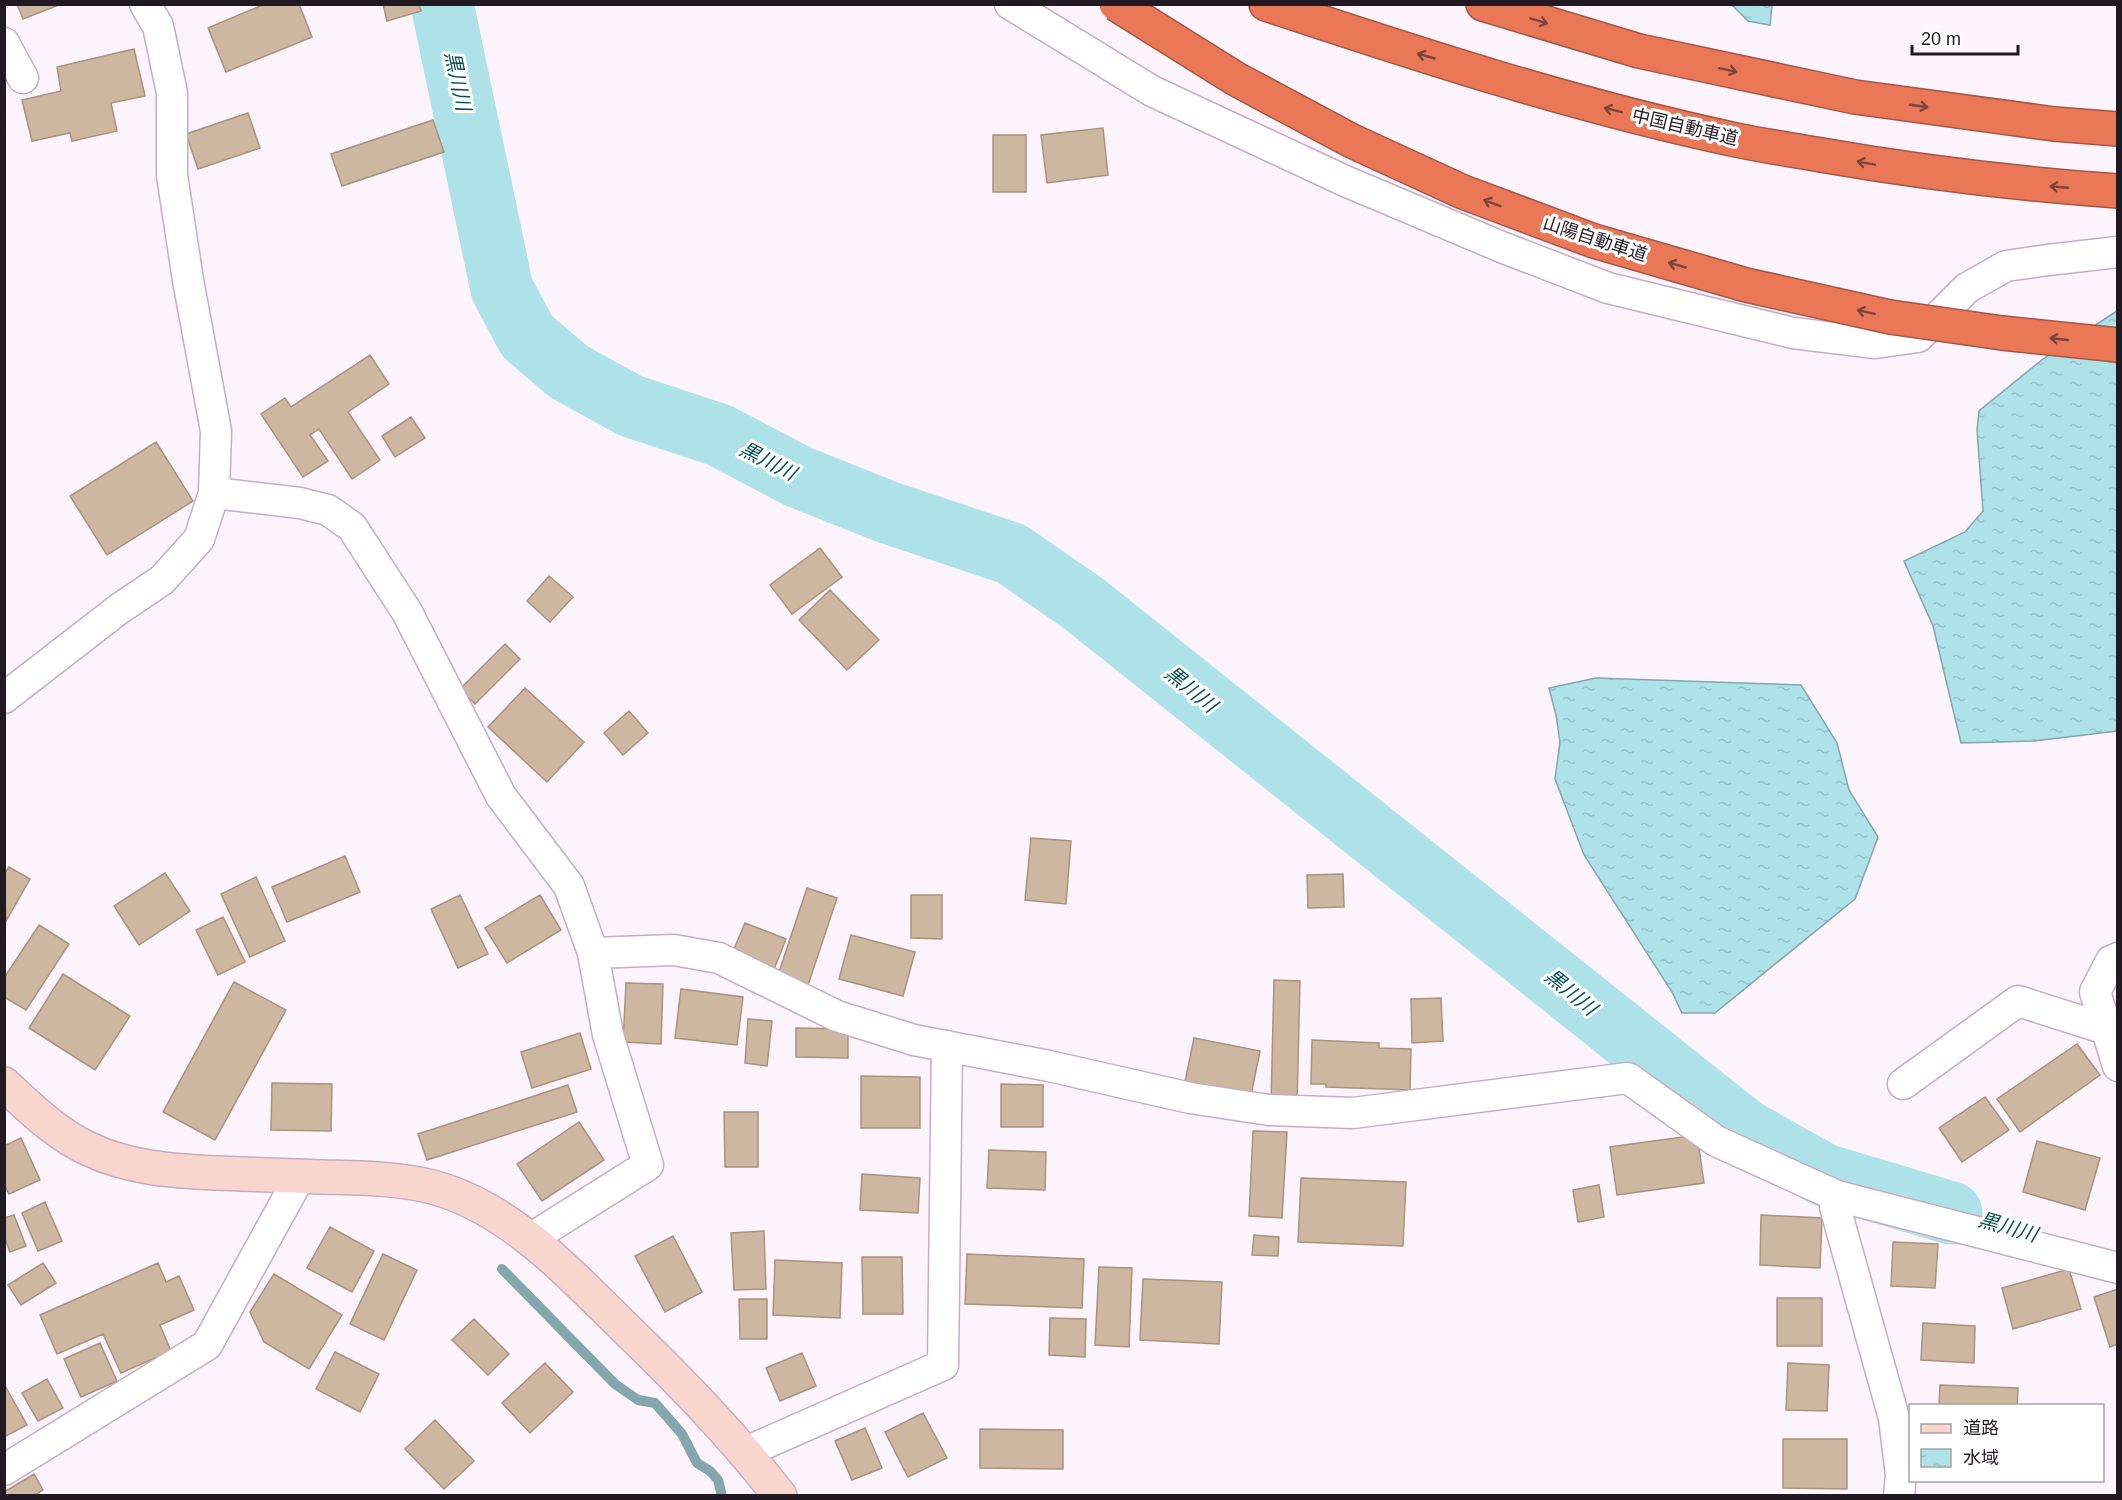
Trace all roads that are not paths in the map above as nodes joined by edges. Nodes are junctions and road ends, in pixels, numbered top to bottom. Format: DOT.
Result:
graph roads {
  1 [pos="145,4"];
  2 [pos="1010,4"];
  3 [pos="1116,4"];
  4 [pos="1266,4"];
  5 [pos="1483,4"];
  6 [pos="4,43"];
  7 [pos="23,78"];
  8 [pos="2118,129"];
  9 [pos="2118,191"];
  10 [pos="2118,252"];
  11 [pos="2118,345"];
  12 [pos="214,493"];
  13 [pos="4,698"];
  14 [pos="593,953"];
  15 [pos="2118,958"];
  16 [pos="2106,1029"];
  17 [pos="947,1046"];
  18 [pos="2118,1066"];
  19 [pos="4,1084"];
  20 [pos="1903,1084"];
  21 [pos="300,1176"];
  22 [pos="1837,1196"];
  23 [pos="530,1239"];
  24 [pos="2118,1268"];
  25 [pos="746,1452"];
  26 [pos="4,1470"];
  27 [pos="780,1496"];
  28 [pos="1899,1496"];
  1 -- 12 [label="street"];
  2 -- 10 [label="street"];
  11 -- 3 [label="highway, 山陽自動車道, one-way, bridge"];
  9 -- 4 [label="highway, 中国自動車道, one-way"];
  5 -- 8 [label="highway, one-way"];
  6 -- 7 [label="street"];
  12 -- 13 [label="street"];
  12 -- 14 [label="street"];
  14 -- 17 [label="street"];
  14 -- 23 [label="street"];
  15 -- 16 [label="street"];
  16 -- 18 [label="street"];
  16 -- 20 [label="street"];
  17 -- 22 [label="street"];
  17 -- 25 [label="street"];
  19 -- 21 [label="street"];
  21 -- 23 [label="street"];
  21 -- 26 [label="street"];
  22 -- 24 [label="street"];
  22 -- 28 [label="street"];
  23 -- 25 [label="street"];
  25 -- 27 [label="street"];
}
